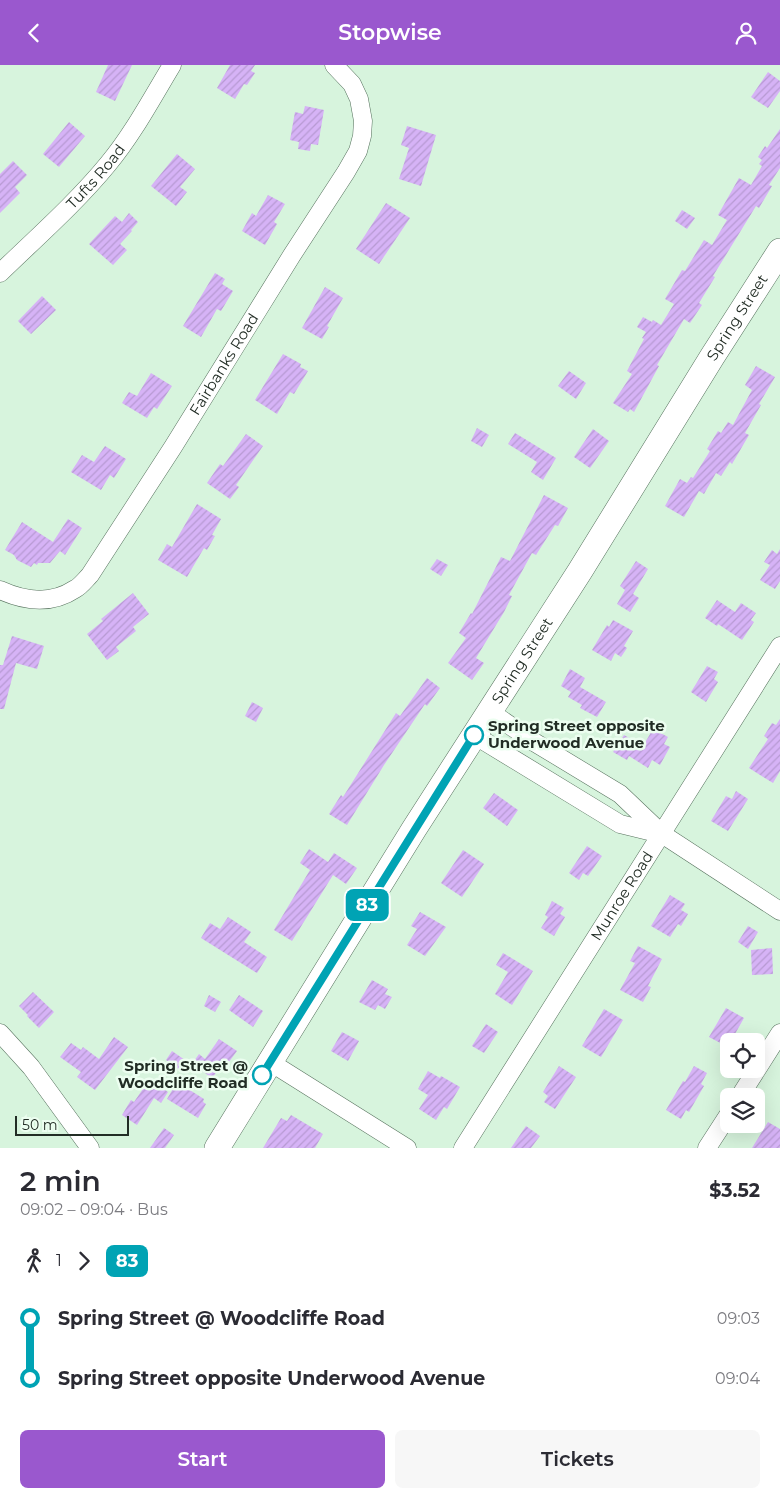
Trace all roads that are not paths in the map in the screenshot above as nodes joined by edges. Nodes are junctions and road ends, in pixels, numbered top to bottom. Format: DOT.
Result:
graph roads {
  1 [pos="172,65"];
  2 [pos="334,65"];
  3 [pos="780,251"];
  4 [pos="0,273"];
  5 [pos="0,590"];
  6 [pos="780,646"];
  7 [pos="489,711"];
  8 [pos="474,735"];
  9 [pos="662,834"];
  10 [pos="780,911"];
  11 [pos="0,1033"];
  12 [pos="780,1033"];
  13 [pos="270,1062"];
  14 [pos="745,1088"];
  15 [pos="720,1128"];
  16 [pos="90,1148"];
  17 [pos="217,1148"];
  18 [pos="407,1148"];
  19 [pos="463,1148"];
  20 [pos="707,1148"];
  1 -- 4 [label="street, Tufts Road"];
  2 -- 5 [label="street, Fairbanks Road"];
  3 -- 7 [label="main road, Spring Street"];
  6 -- 9 [label="street, Munroe Road"];
  7 -- 8 [label="main road, Spring Street"];
  7 -- 9 [label="street"];
  8 -- 9 [label="street"];
  8 -- 13 [label="main road, Spring Street"];
  9 -- 10 [label="street"];
  9 -- 19 [label="street, Munroe Road"];
  11 -- 16 [label="street"];
  12 -- 14 [label="street"];
  13 -- 17 [label="main road, Spring Street"];
  13 -- 18 [label="street"];
  15 -- 20 [label="street"];
}
